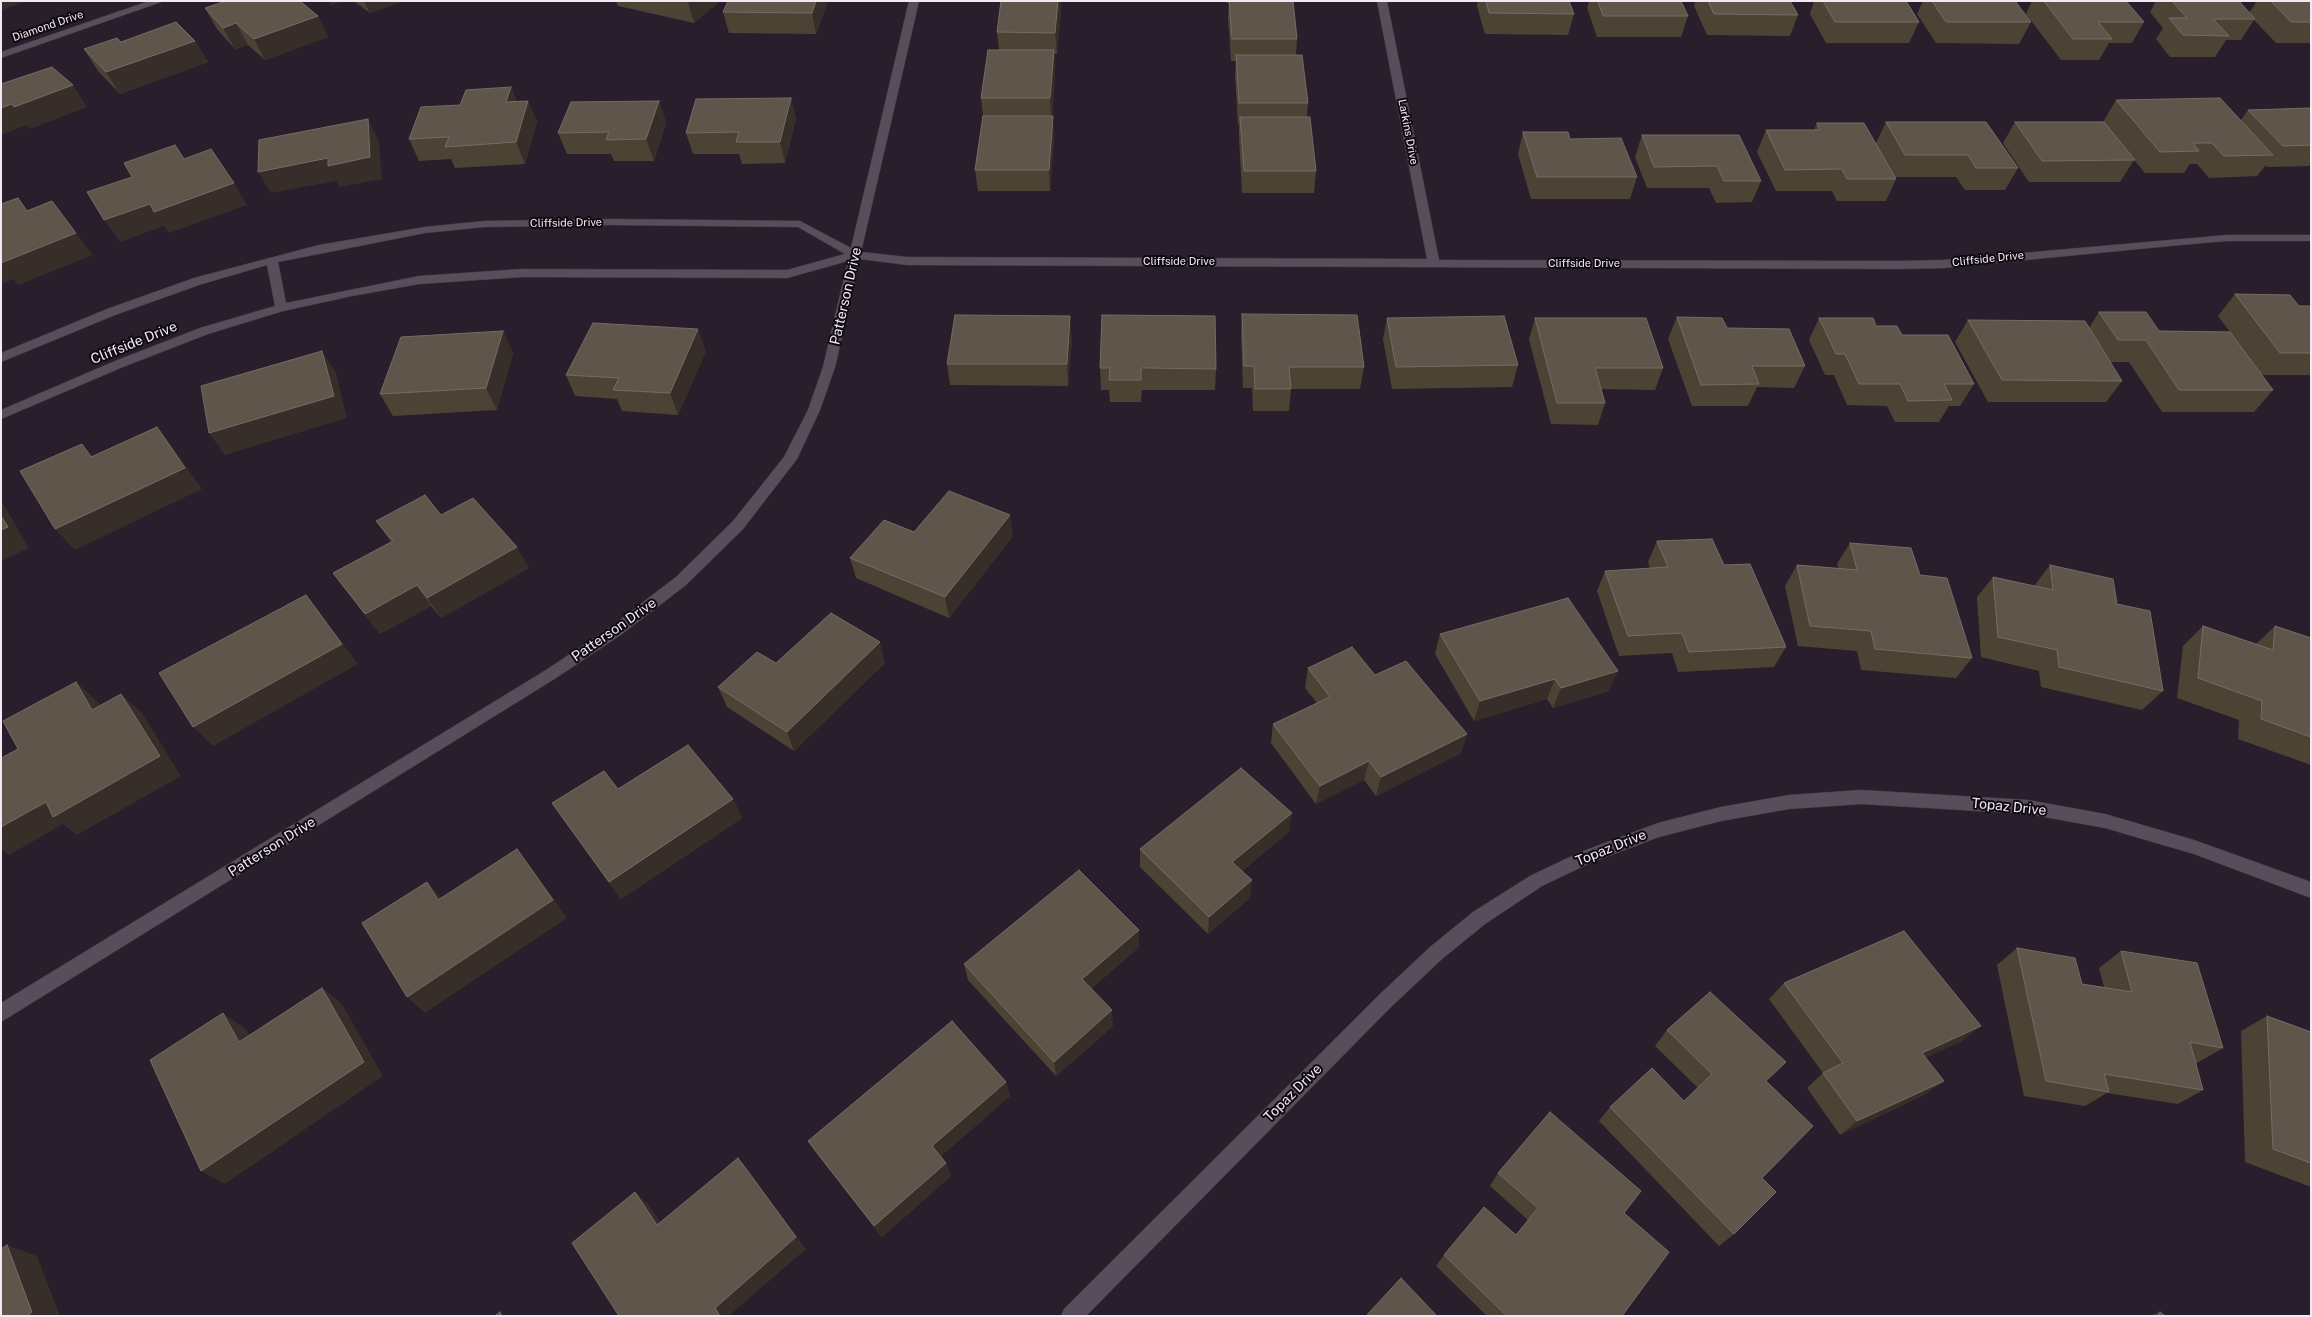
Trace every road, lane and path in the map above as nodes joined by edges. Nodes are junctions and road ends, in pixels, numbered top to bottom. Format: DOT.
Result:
graph roads {
  1 [pos="159,1"];
  2 [pos="914,1"];
  3 [pos="1382,1"];
  4 [pos="1,55"];
  5 [pos="2311,238"];
  6 [pos="856,255"];
  7 [pos="272,260"];
  8 [pos="1434,263"];
  9 [pos="281,308"];
  10 [pos="1,358"];
  11 [pos="1,415"];
  12 [pos="2311,890"];
  13 [pos="1,1014"];
  14 [pos="1071,1316"];
  1 -- 4 [label="street, Diamond Drive"];
  2 -- 6 [label="street, Patterson Drive"];
  3 -- 8 [label="street, Larkins Drive"];
  5 -- 8 [label="street, Cliffside Drive"];
  6 -- 7 [label="street, Cliffside Drive"];
  6 -- 8 [label="street, Cliffside Drive"];
  6 -- 9 [label="street, Cliffside Drive"];
  6 -- 13 [label="street, Patterson Drive"];
  7 -- 9 [label="street"];
  7 -- 10 [label="street, Cliffside Drive"];
  9 -- 11 [label="street, Cliffside Drive"];
  12 -- 14 [label="street, Topaz Drive"];
}
